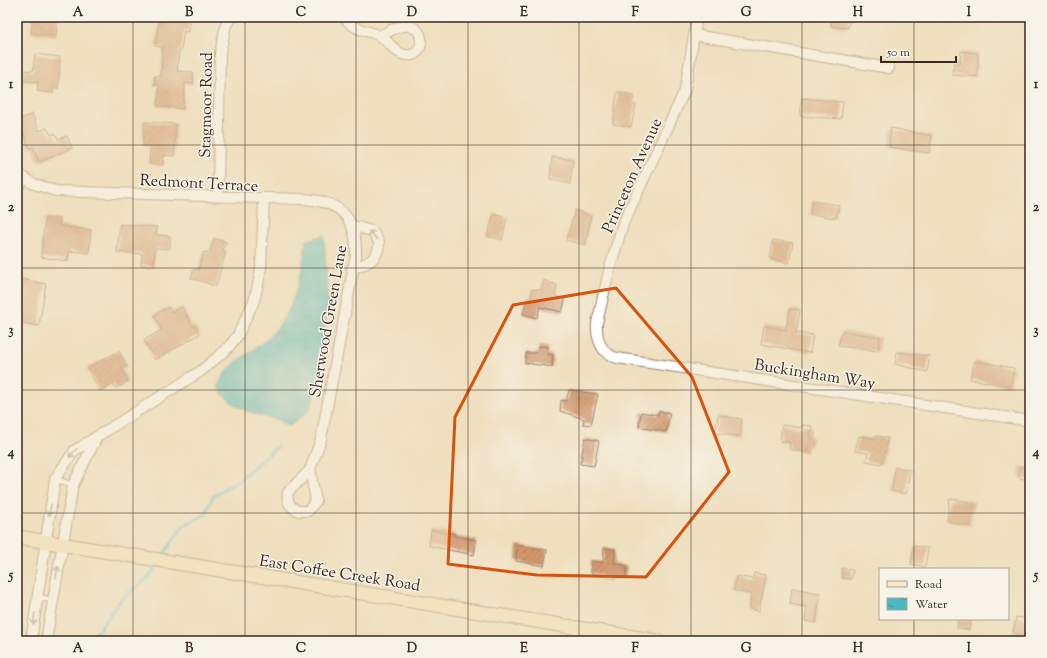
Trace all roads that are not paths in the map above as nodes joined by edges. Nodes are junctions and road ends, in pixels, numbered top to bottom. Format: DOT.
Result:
graph roads {
  1 [pos="231,17"];
  2 [pos="344,17"];
  3 [pos="697,17"];
  4 [pos="695,35"];
  5 [pos="379,36"];
  6 [pos="888,68"];
  7 [pos="20,176"];
  8 [pos="17,189"];
  9 [pos="218,196"];
  10 [pos="264,198"];
  11 [pos="353,226"];
  12 [pos="352,268"];
  13 [pos="600,345"];
  14 [pos="1030,421"];
  15 [pos="98,435"];
  16 [pos="310,470"];
  17 [pos="55,479"];
  18 [pos="73,485"];
  19 [pos="17,537"];
  20 [pos="45,542"];
  21 [pos="62,544"];
  22 [pos="37,597"];
  23 [pos="53,600"];
  24 [pos="31,641"];
  25 [pos="46,641"];
  26 [pos="658,641"];
  1 -- 9 [label="street, Stagmoor Road"];
  2 -- 5 [label="street"];
  3 -- 4 [label="street, Princeton Avenue"];
  4 -- 6 [label="street"];
  4 -- 13 [label="street, Princeton Avenue"];
  7 -- 8 [label="street"];
  7 -- 9 [label="street, Redmont Terrace"];
  9 -- 10 [label="street, Redmont Terrace"];
  10 -- 11 [label="street, Sherwood Green Lane"];
  10 -- 15 [label="street, Redmont Terrace"];
  11 -- 12 [label="street, Sherwood Green Lane"];
  12 -- 11 [label="street, one-way"];
  12 -- 16 [label="street, Sherwood Green Lane"];
  13 -- 14 [label="street, Buckingham Way"];
  15 -- 17 [label="street, Redmont Terrace, one-way"];
  15 -- 18 [label="street"];
  17 -- 18 [label="lane"];
  17 -- 20 [label="street, Redmont Terrace, one-way"];
  18 -- 21 [label="street"];
  19 -- 20 [label="street, East Coffee Creek Road"];
  20 -- 21 [label="street, East Coffee Creek Road"];
  20 -- 22 [label="street, Redmont Terrace"];
  23 -- 21 [label="street, one-way"];
  21 -- 26 [label="street, East Coffee Creek Road"];
  22 -- 23 [label="lane"];
  22 -- 24 [label="street, Redmont Terrace, one-way"];
  23 -- 25 [label="street"];
}
